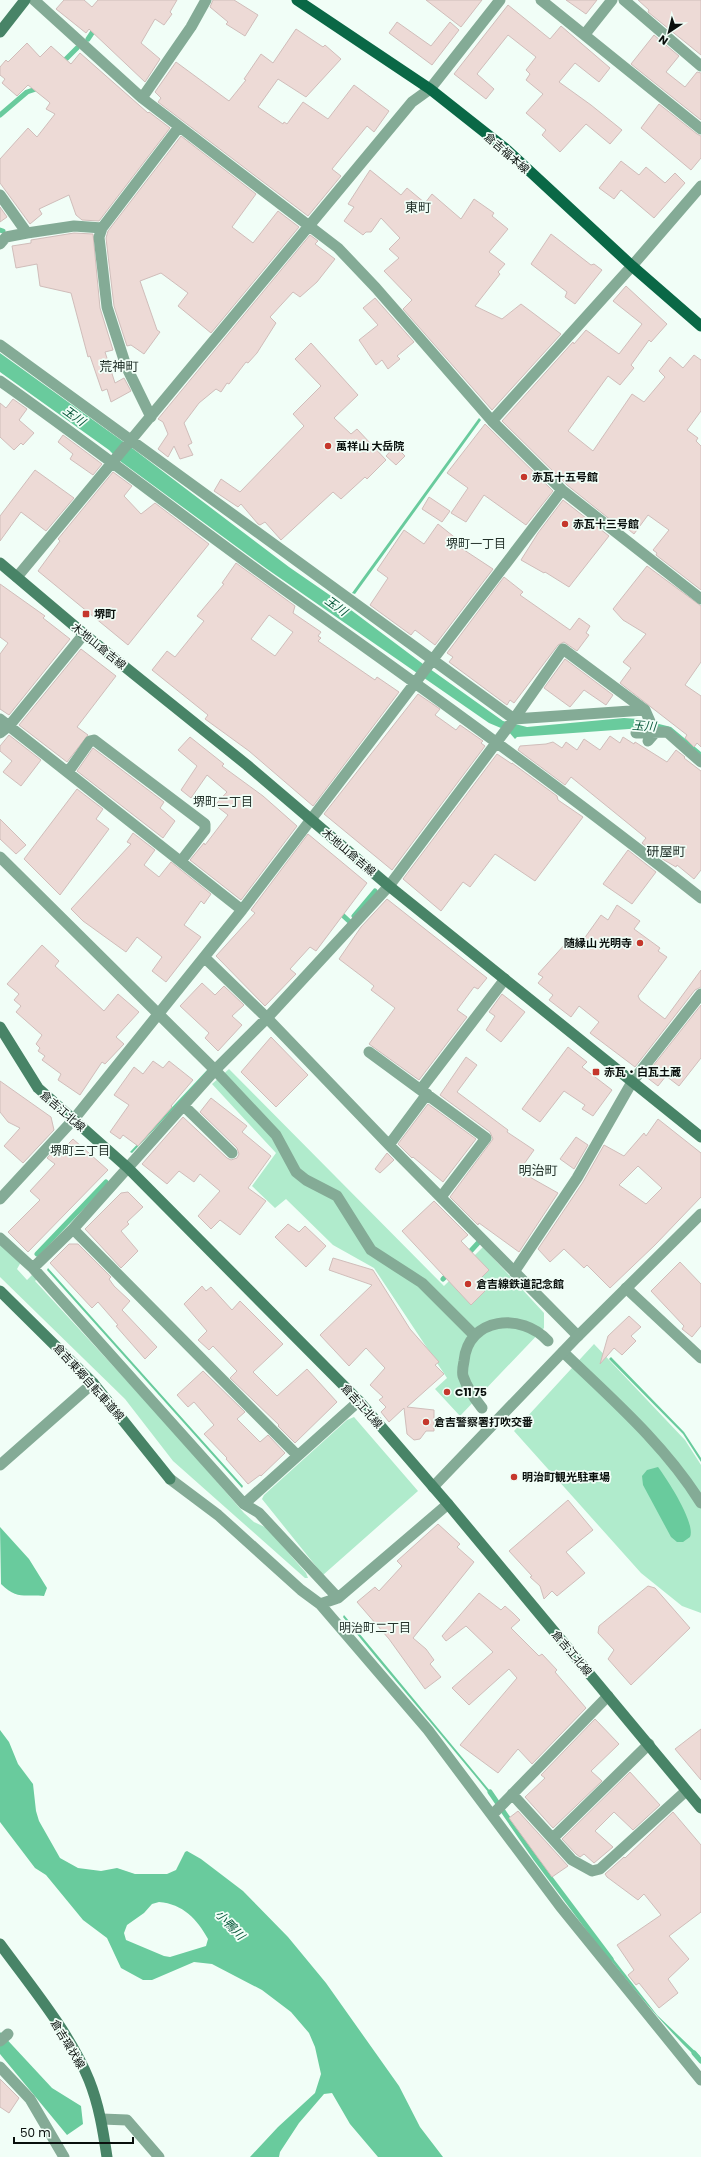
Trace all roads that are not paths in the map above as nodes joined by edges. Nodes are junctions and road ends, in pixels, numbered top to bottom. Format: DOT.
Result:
graph roads {
  1 [pos="25,0"];
  2 [pos="34,0"];
  3 [pos="206,0"];
  4 [pos="297,0"];
  5 [pos="500,0"];
  6 [pos="541,0"];
  7 [pos="612,0"];
  8 [pos="624,0"];
  9 [pos="0,32"];
  10 [pos="585,34"];
  11 [pos="701,66"];
  12 [pos="430,89"];
  13 [pos="142,98"];
  14 [pos="179,127"];
  15 [pos="701,129"];
  16 [pos="701,186"];
  17 [pos="0,195"];
  18 [pos="310,225"];
  19 [pos="102,228"];
  20 [pos="27,233"];
  21 [pos="0,244"];
  22 [pos="632,266"];
  23 [pos="701,326"];
  24 [pos="0,345"];
  25 [pos="0,381"];
  26 [pos="151,417"];
  27 [pos="492,420"];
  28 [pos="130,439"];
  29 [pos="112,462"];
  30 [pos="562,490"];
  31 [pos="0,563"];
  32 [pos="17,577"];
  33 [pos="701,599"];
  34 [pos="84,634"];
  35 [pos="433,661"];
  36 [pos="415,682"];
  37 [pos="645,710"];
  38 [pos="514,719"];
  39 [pos="3,726"];
  40 [pos="636,733"];
  41 [pos="652,737"];
  42 [pos="496,741"];
  43 [pos="701,762"];
  44 [pos="68,772"];
  45 [pos="311,820"];
  46 [pos="0,858"];
  47 [pos="181,861"];
  48 [pos="389,886"];
  49 [pos="701,898"];
  50 [pos="242,910"];
  51 [pos="204,957"];
  52 [pos="505,979"];
  53 [pos="701,994"];
  54 [pos="158,1014"];
  55 [pos="267,1018"];
  56 [pos="0,1027"];
  57 [pos="369,1052"];
  58 [pos="215,1070"];
  59 [pos="632,1082"];
  60 [pos="424,1092"];
  61 [pos="184,1106"];
  62 [pos="74,1119"];
  63 [pos="701,1137"];
  64 [pos="389,1145"];
  65 [pos="232,1153"];
  66 [pos="128,1168"];
  67 [pos="441,1197"];
  68 [pos="0,1199"];
  69 [pos="701,1214"];
  70 [pos="72,1229"];
  71 [pos="0,1238"];
  72 [pos="33,1268"];
  73 [pos="514,1272"];
  74 [pos="626,1288"];
  75 [pos="0,1291"];
  76 [pos="474,1335"];
  77 [pos="578,1336"];
  78 [pos="548,1341"];
  79 [pos="563,1352"];
  80 [pos="701,1358"];
  81 [pos="93,1383"];
  82 [pos="359,1401"];
  83 [pos="482,1408"];
  84 [pos="297,1455"];
  85 [pos="0,1465"];
  86 [pos="170,1479"];
  87 [pos="433,1486"];
  88 [pos="701,1503"];
  89 [pos="244,1504"];
  90 [pos="448,1504"];
  91 [pos="338,1598"];
  92 [pos="320,1604"];
  93 [pos="608,1696"];
  94 [pos="649,1744"];
  95 [pos="686,1790"];
  96 [pos="512,1794"];
  97 [pos="701,1808"];
  98 [pos="492,1815"];
  99 [pos="553,1838"];
  100 [pos="0,1944"];
  101 [pos="0,2067"];
  102 [pos="701,2079"];
  103 [pos="102,2119"];
  104 [pos="64,2157"];
  105 [pos="107,2157"];
  106 [pos="159,2157"];
  1 -- 9 [label="main road"];
  2 -- 13 [label="street"];
  3 -- 13 [label="street"];
  4 -- 12 [label="main road, 倉吉福本線"];
  5 -- 12 [label="street"];
  6 -- 10 [label="street"];
  7 -- 10 [label="street"];
  8 -- 11 [label="street"];
  10 -- 15 [label="street"];
  12 -- 18 [label="street"];
  12 -- 22 [label="main road, 倉吉福本線"];
  13 -- 14 [label="street"];
  14 -- 18 [label="street"];
  14 -- 19 [label="street"];
  16 -- 22 [label="street"];
  17 -- 20 [label="street"];
  18 -- 26 [label="street"];
  18 -- 27 [label="street"];
  19 -- 20 [label="street"];
  19 -- 26 [label="street"];
  20 -- 21 [label="street"];
  22 -- 23 [label="main road, 倉吉福本線"];
  22 -- 27 [label="street"];
  24 -- 28 [label="street"];
  25 -- 29 [label="street"];
  26 -- 28 [label="street"];
  27 -- 30 [label="street"];
  28 -- 29 [label="street"];
  28 -- 35 [label="street"];
  29 -- 32 [label="street"];
  29 -- 36 [label="street"];
  30 -- 33 [label="street"];
  30 -- 35 [label="street"];
  31 -- 32 [label="main road, 木地山倉吉線"];
  32 -- 34 [label="main road, 木地山倉吉線"];
  34 -- 39 [label="street"];
  34 -- 45 [label="main road, 木地山倉吉線"];
  35 -- 36 [label="street"];
  35 -- 38 [label="street"];
  36 -- 42 [label="street"];
  36 -- 45 [label="street"];
  37 -- 38 [label="street"];
  37 -- 38 [label="street"];
  37 -- 41 [label="street"];
  38 -- 42 [label="street"];
  39 -- 44 [label="street"];
  40 -- 41 [label="street"];
  41 -- 43 [label="street"];
  42 -- 48 [label="street"];
  42 -- 49 [label="street"];
  44 -- 47 [label="street"];
  44 -- 47 [label="street"];
  45 -- 48 [label="main road, 木地山倉吉線"];
  45 -- 50 [label="street"];
  46 -- 54 [label="street"];
  47 -- 50 [label="street"];
  48 -- 52 [label="main road, 木地山倉吉線"];
  48 -- 55 [label="street"];
  50 -- 51 [label="street"];
  51 -- 54 [label="street"];
  51 -- 55 [label="street"];
  52 -- 59 [label="main road, 木地山倉吉線"];
  52 -- 60 [label="street"];
  53 -- 59 [label="street"];
  54 -- 58 [label="street"];
  54 -- 62 [label="street"];
  55 -- 58 [label="street"];
  55 -- 64 [label="street"];
  56 -- 62 [label="main road, 倉吉江北線"];
  57 -- 60 [label="street"];
  58 -- 61 [label="street"];
  58 -- 76 [label="street"];
  59 -- 63 [label="main road, 木地山倉吉線"];
  59 -- 73 [label="street"];
  60 -- 64 [label="street"];
  60 -- 67 [label="street"];
  61 -- 65 [label="street"];
  61 -- 66 [label="street"];
  62 -- 66 [label="main road, 倉吉江北線"];
  62 -- 68 [label="street"];
  64 -- 67 [label="street"];
  66 -- 70 [label="street"];
  66 -- 82 [label="main road, 倉吉江北線"];
  67 -- 73 [label="street"];
  69 -- 74 [label="street"];
  70 -- 72 [label="street"];
  70 -- 84 [label="street"];
  71 -- 72 [label="street"];
  72 -- 89 [label="street"];
  73 -- 77 [label="street"];
  74 -- 77 [label="street"];
  74 -- 80 [label="street"];
  75 -- 81 [label="main road, 倉吉東郷自転車道線"];
  76 -- 78 [label="street"];
  76 -- 83 [label="street"];
  77 -- 79 [label="street"];
  79 -- 87 [label="street"];
  79 -- 88 [label="street"];
  81 -- 85 [label="street"];
  81 -- 86 [label="main road, 倉吉東郷自転車道線"];
  82 -- 84 [label="street"];
  82 -- 87 [label="main road, 倉吉江北線"];
  84 -- 89 [label="street"];
  86 -- 92 [label="street"];
  87 -- 90 [label="main road, 倉吉江北線"];
  89 -- 91 [label="street"];
  90 -- 91 [label="street"];
  90 -- 93 [label="main road, 倉吉江北線"];
  91 -- 92 [label="street"];
  92 -- 98 [label="street"];
  93 -- 94 [label="main road, 倉吉江北線"];
  93 -- 96 [label="street"];
  94 -- 95 [label="main road, 倉吉江北線"];
  94 -- 99 [label="street"];
  95 -- 97 [label="main road, 倉吉江北線"];
  95 -- 99 [label="street"];
  96 -- 98 [label="street"];
  96 -- 99 [label="street"];
  98 -- 102 [label="street"];
  100 -- 103 [label="main road, 倉吉環状線"];
  101 -- 104 [label="street"];
  103 -- 105 [label="main road, 倉吉環状線"];
  103 -- 106 [label="street"];
}
